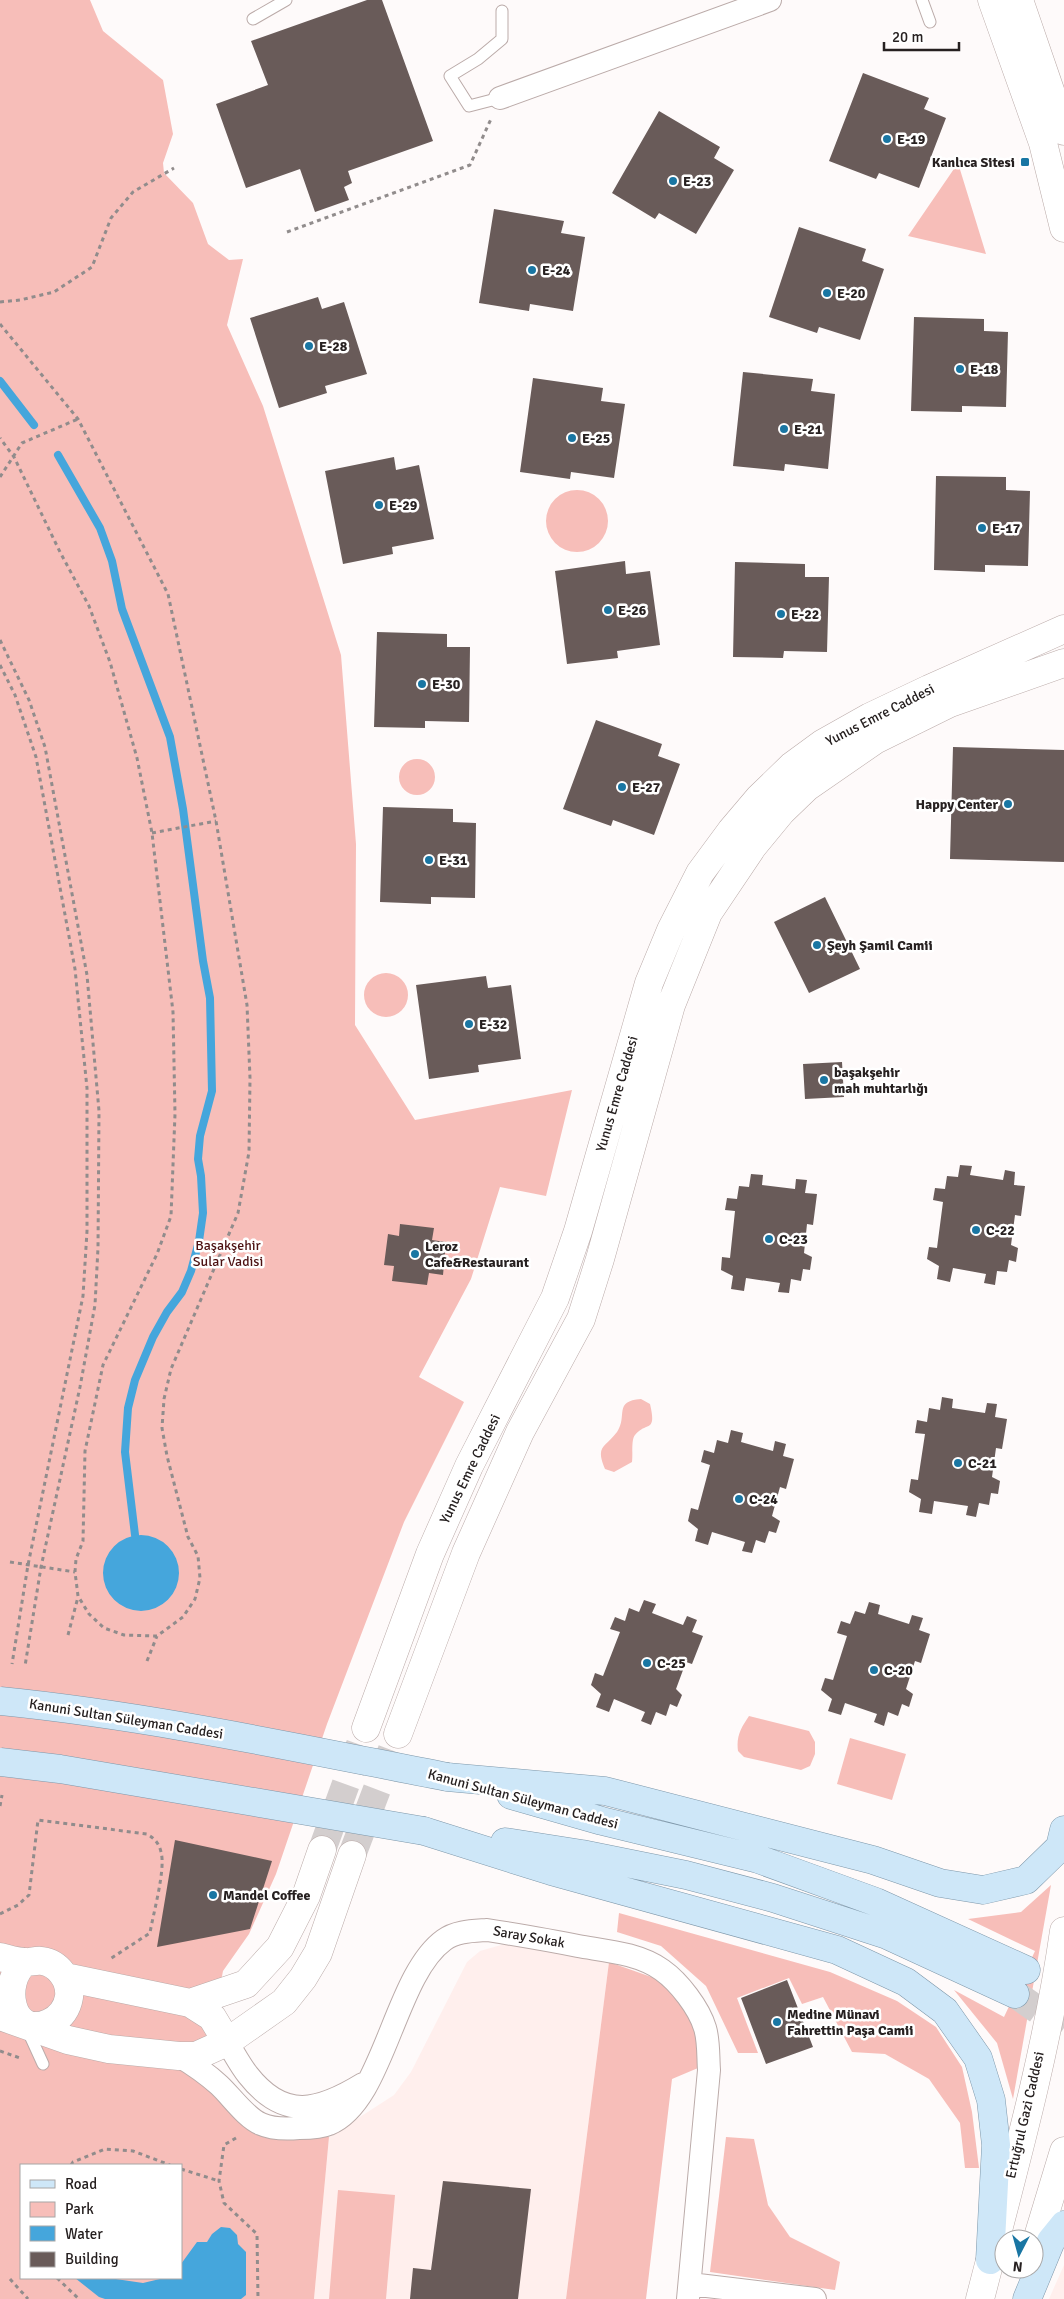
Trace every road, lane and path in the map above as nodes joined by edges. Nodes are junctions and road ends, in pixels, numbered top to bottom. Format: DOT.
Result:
graph roads {
  1 [pos="286,0"];
  2 [pos="770,0"];
  3 [pos="922,0"];
  4 [pos="992,0"];
  5 [pos="1020,0"];
  6 [pos="502,11"];
  7 [pos="254,19"];
  8 [pos="930,22"];
  9 [pos="500,98"];
  10 [pos="1064,131"];
  11 [pos="174,168"];
  12 [pos="1064,228"];
  13 [pos="287,232"];
  14 [pos="0,302"];
  15 [pos="0,324"];
  16 [pos="78,419"];
  17 [pos="0,438"];
  18 [pos="14,457"];
  19 [pos="0,477"];
  20 [pos="1064,629"];
  21 [pos="0,640"];
  22 [pos="1064,663"];
  23 [pos="0,665"];
  24 [pos="216,822"];
  25 [pos="152,833"];
  26 [pos="10,1562"];
  27 [pos="28,1565"];
  28 [pos="41,1567"];
  29 [pos="75,1572"];
  30 [pos="78,1596"];
  31 [pos="68,1635"];
  32 [pos="157,1636"];
  33 [pos="147,1661"];
  34 [pos="12,1664"];
  35 [pos="26,1666"];
  36 [pos="0,1701"];
  37 [pos="366,1728"];
  38 [pos="398,1734"];
  39 [pos="0,1762"];
  40 [pos="447,1776"];
  41 [pos="2,1795"];
  42 [pos="0,1806"];
  43 [pos="1064,1830"];
  44 [pos="424,1831"];
  45 [pos="322,1850"];
  46 [pos="352,1855"];
  47 [pos="0,1914"];
  48 [pos="1064,1931"];
  49 [pos="110,1958"];
  50 [pos="12,1960"];
  51 [pos="65,1977"];
  52 [pos="190,2004"];
  53 [pos="12,2020"];
  54 [pos="227,2042"];
  55 [pos="179,2056"];
  56 [pos="43,2064"];
  57 [pos="368,2081"];
  58 [pos="224,2145"];
  59 [pos="1064,2152"];
  60 [pos="72,2164"];
  61 [pos="167,2164"];
  62 [pos="182,2169"];
  63 [pos="219,2182"];
  64 [pos="1064,2225"];
  65 [pos="1040,2229"];
  66 [pos="990,2260"];
  67 [pos="10,2279"];
  68 [pos="58,2279"];
  69 [pos="1026,2279"];
  70 [pos="689,2292"];
  71 [pos="28,2299"];
  72 [pos="79,2299"];
  73 [pos="258,2299"];
  74 [pos="816,2299"];
  75 [pos="980,2299"];
  76 [pos="1021,2299"];
  77 [pos="1027,2299"];
  1 -- 7 [label="lane"];
  2 -- 9 [label="street"];
  3 -- 8 [label="lane"];
  4 -- 12 [label="street"];
  5 -- 10 [label="street"];
  6 -- 9 [label="lane"];
  9 -- 13 [label="path"];
  11 -- 14 [label="path"];
  15 -- 16 [label="path"];
  16 -- 18 [label="path"];
  16 -- 24 [label="path"];
  17 -- 18 [label="path"];
  18 -- 19 [label="path"];
  18 -- 25 [label="path"];
  20 -- 37 [label="street, Yunus Emre Caddesi"];
  21 -- 28 [label="path"];
  22 -- 38 [label="street, Yunus Emre Caddesi"];
  23 -- 27 [label="path"];
  24 -- 25 [label="path"];
  24 -- 32 [label="path"];
  25 -- 29 [label="path"];
  26 -- 27 [label="path"];
  27 -- 28 [label="path"];
  27 -- 34 [label="path"];
  28 -- 29 [label="path"];
  28 -- 35 [label="path"];
  29 -- 30 [label="path"];
  30 -- 31 [label="path"];
  30 -- 32 [label="path"];
  32 -- 33 [label="path"];
  36 -- 40 [label="main road, Kanuni Sultan Süleyman Caddesi, bridge"];
  39 -- 44 [label="main road, Kanuni Sultan Süleyman Caddesi, bridge"];
  40 -- 43 [label="main road"];
  40 -- 44 [label="main road, Kanuni Sultan Süleyman Caddesi"];
  41 -- 42 [label="path"];
  44 -- 66 [label="main road"];
  45 -- 52 [label="street"];
  46 -- 54 [label="street"];
  47 -- 49 [label="path"];
  48 -- 66 [label="street, Ertuğrul Gazi Caddesi"];
  50 -- 51 [label="street"];
  50 -- 53 [label="street"];
  51 -- 52 [label="street"];
  51 -- 53 [label="street"];
  52 -- 54 [label="street"];
  53 -- 55 [label="street"];
  53 -- 56 [label="lane"];
  54 -- 55 [label="street"];
  54 -- 57 [label="street"];
  55 -- 57 [label="street, Saray Sokak"];
  57 -- 70 [label="street, Saray Sokak"];
  58 -- 63 [label="path"];
  59 -- 65 [label="street"];
  60 -- 61 [label="path"];
  62 -- 63 [label="path"];
  63 -- 73 [label="path"];
  64 -- 77 [label="main road"];
  66 -- 75 [label="street, Ertuğrul Gazi Caddesi"];
  67 -- 71 [label="path"];
  68 -- 72 [label="path"];
  69 -- 76 [label="street"];
  70 -- 74 [label="street"];
}
